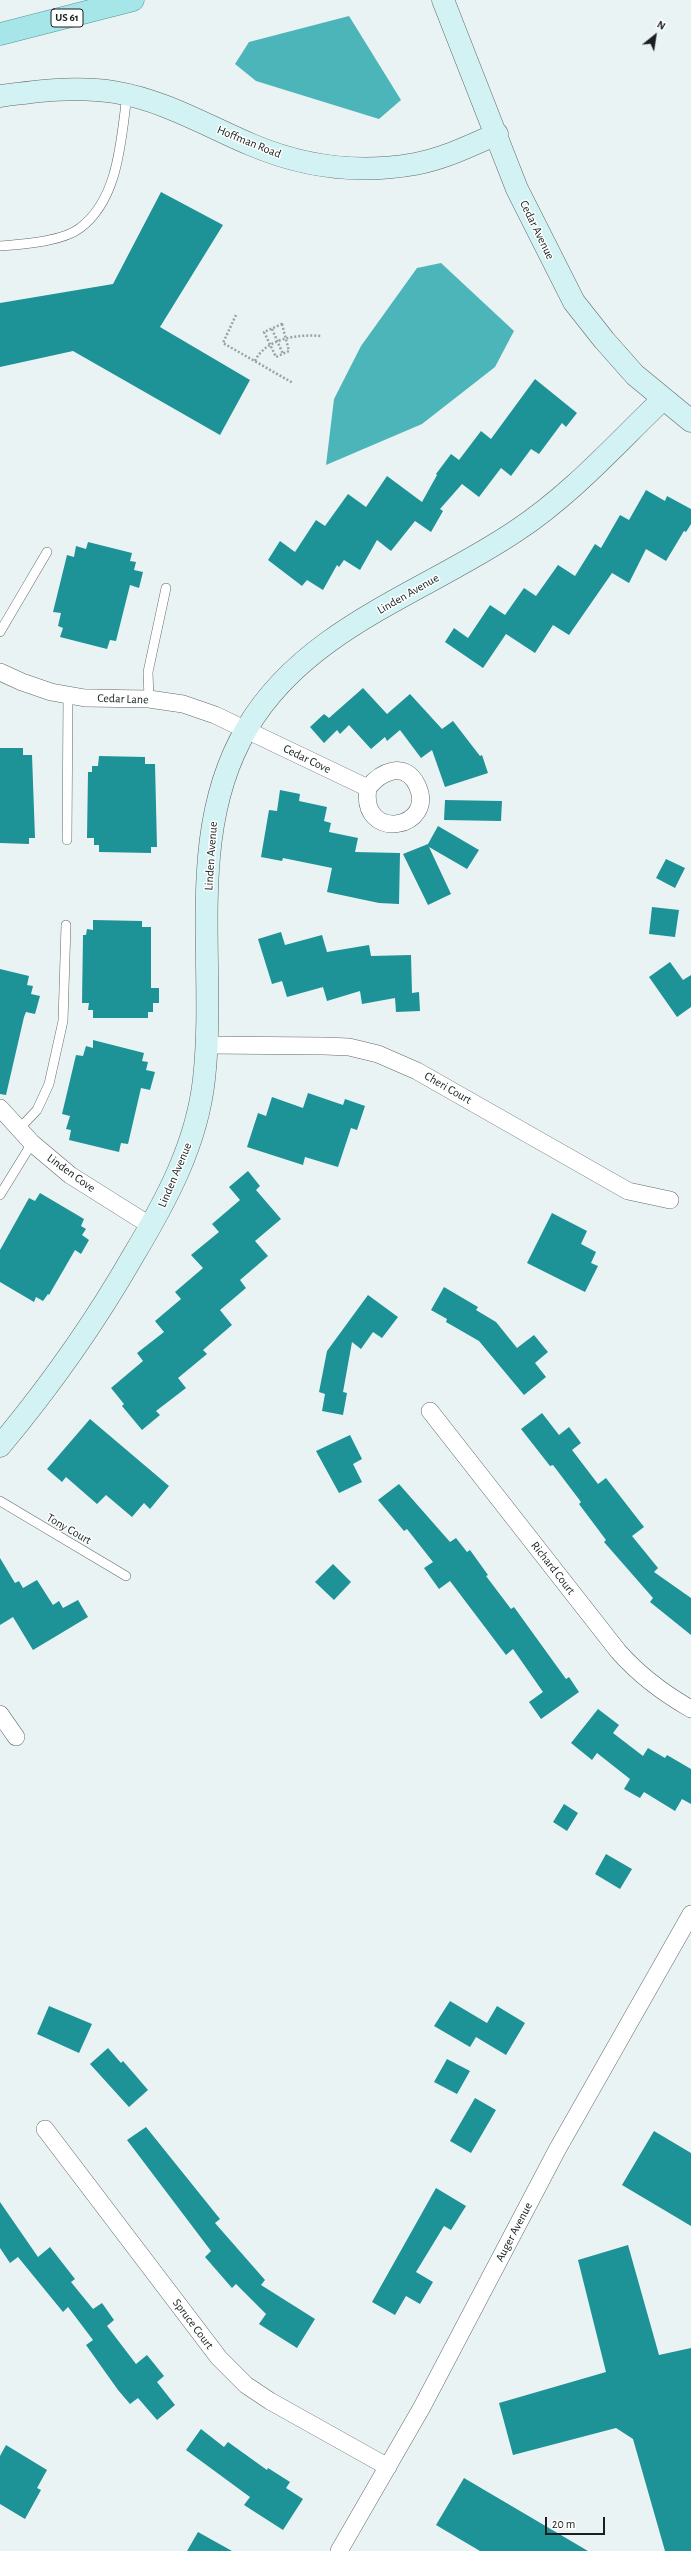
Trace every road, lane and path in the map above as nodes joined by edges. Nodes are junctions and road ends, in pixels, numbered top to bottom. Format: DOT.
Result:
graph roads {
  1 [pos="133,0"];
  2 [pos="443,0"];
  3 [pos="0,34"];
  4 [pos="127,95"];
  5 [pos="0,96"];
  6 [pos="497,134"];
  7 [pos="0,246"];
  8 [pos="236,315"];
  9 [pos="272,329"];
  10 [pos="321,336"];
  11 [pos="286,340"];
  12 [pos="278,342"];
  13 [pos="270,344"];
  14 [pos="283,354"];
  15 [pos="255,361"];
  16 [pos="293,383"];
  17 [pos="663,398"];
  18 [pos="691,421"];
  19 [pos="47,552"];
  20 [pos="166,588"];
  21 [pos="0,632"];
  22 [pos="0,672"];
  23 [pos="68,695"];
  24 [pos="149,699"];
  25 [pos="246,729"];
  26 [pos="368,788"];
  27 [pos="67,840"];
  28 [pos="66,925"];
  29 [pos="207,1045"];
  30 [pos="0,1108"];
  31 [pos="19,1129"];
  32 [pos="32,1143"];
  33 [pos="0,1196"];
  34 [pos="670,1200"];
  35 [pos="151,1226"];
  36 [pos="430,1411"];
  37 [pos="0,1446"];
  38 [pos="0,1502"];
  39 [pos="126,1576"];
  40 [pos="691,1709"];
  41 [pos="0,1714"];
  42 [pos="16,1737"];
  43 [pos="691,1914"];
  44 [pos="45,2129"];
  45 [pos="388,2467"];
  46 [pos="339,2551"];
  1 -- 3 [label="main road, US 61"];
  2 -- 6 [label="street, Cedar Avenue"];
  4 -- 5 [label="street, Hoffman Road"];
  4 -- 6 [label="street, Hoffman Road"];
  4 -- 7 [label="lane"];
  6 -- 17 [label="street, Cedar Avenue"];
  8 -- 15 [label="path"];
  9 -- 11 [label="path"];
  9 -- 12 [label="path"];
  9 -- 13 [label="path"];
  10 -- 11 [label="path"];
  11 -- 12 [label="path"];
  11 -- 14 [label="path"];
  12 -- 13 [label="path"];
  12 -- 14 [label="path"];
  13 -- 14 [label="path"];
  13 -- 15 [label="path"];
  15 -- 16 [label="path"];
  17 -- 18 [label="street, Cedar Avenue"];
  17 -- 25 [label="street, Linden Avenue"];
  19 -- 21 [label="lane"];
  20 -- 24 [label="lane"];
  22 -- 23 [label="street, Cedar Lane"];
  23 -- 24 [label="street, Cedar Lane"];
  23 -- 27 [label="lane"];
  24 -- 25 [label="street, Cedar Lane"];
  25 -- 26 [label="street, Cedar Cove"];
  25 -- 29 [label="street, Linden Avenue"];
  28 -- 31 [label="lane"];
  29 -- 34 [label="street, Cheri Court"];
  29 -- 35 [label="street, Linden Avenue"];
  30 -- 31 [label="street, Linden Cove"];
  31 -- 32 [label="street, Linden Cove"];
  32 -- 33 [label="lane"];
  32 -- 35 [label="street, Linden Cove"];
  35 -- 37 [label="street, Linden Avenue"];
  36 -- 40 [label="street, Richard Court"];
  38 -- 39 [label="lane, Tony Court"];
  41 -- 42 [label="street"];
  43 -- 45 [label="street, Auger Avenue"];
  44 -- 45 [label="street, Spruce Court"];
  45 -- 46 [label="street, Auger Avenue"];
}
